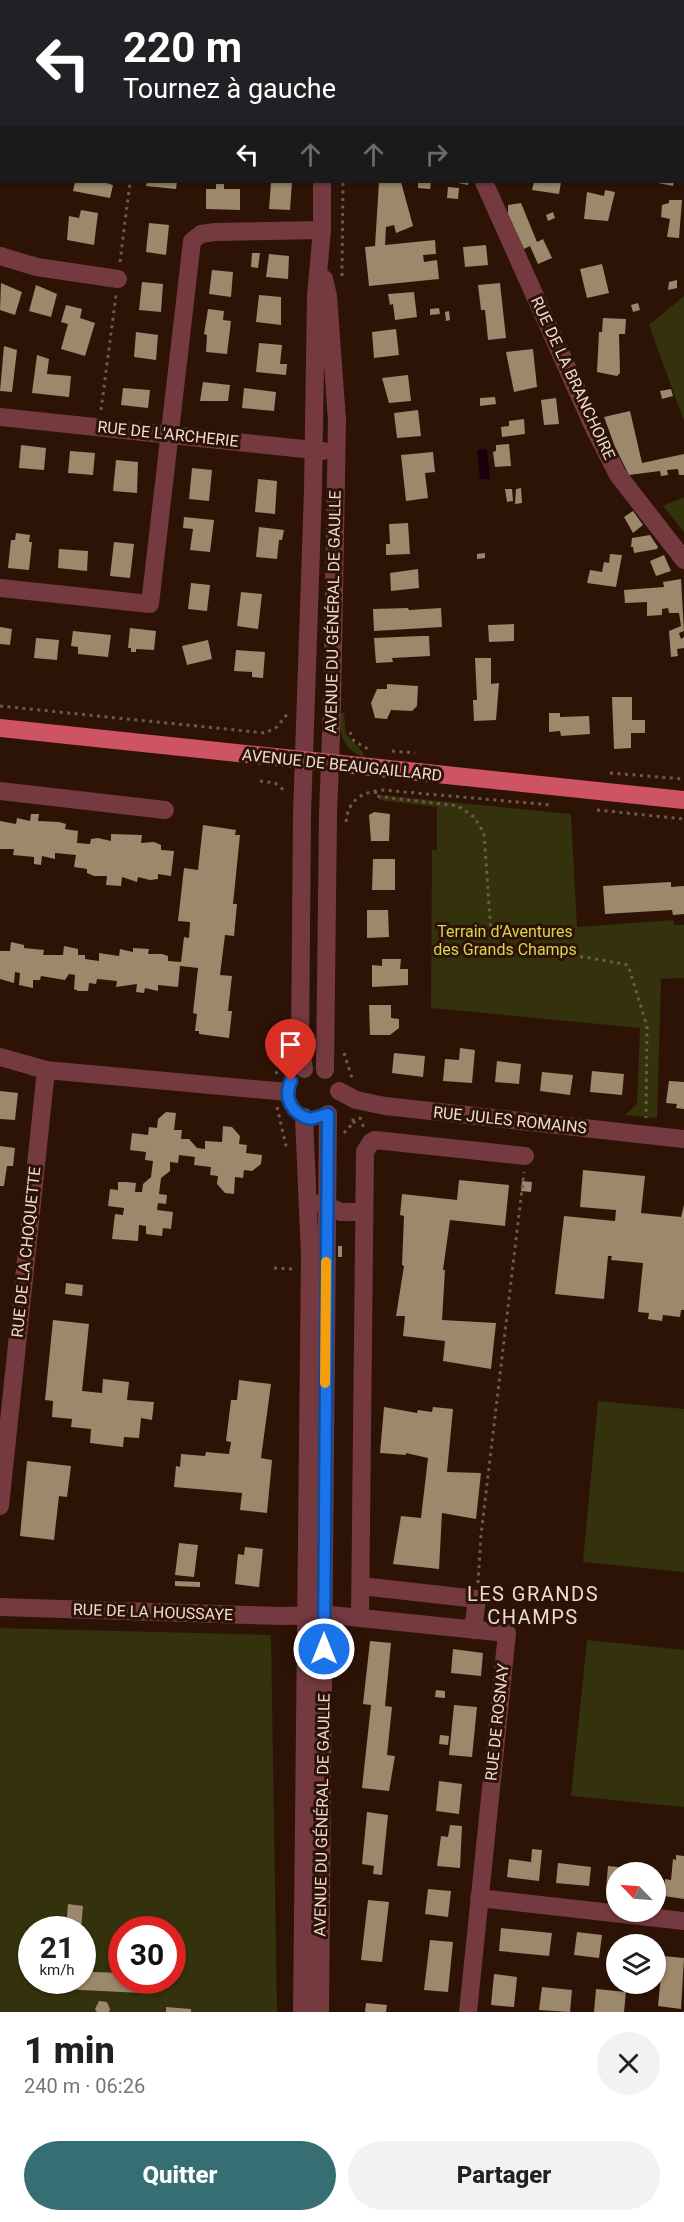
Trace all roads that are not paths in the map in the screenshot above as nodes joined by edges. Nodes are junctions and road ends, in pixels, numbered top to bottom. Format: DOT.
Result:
graph roads {
  1 [pos="322,183"];
  2 [pos="484,183"];
  3 [pos="322,230"];
  4 [pos="0,256"];
  5 [pos="320,262"];
  6 [pos="118,279"];
  7 [pos="0,417"];
  8 [pos="170,434"];
  9 [pos="313,450"];
  10 [pos="336,452"];
  11 [pos="684,560"];
  12 [pos="0,588"];
  13 [pos="0,728"];
  14 [pos="306,762"];
  15 [pos="330,764"];
  16 [pos="0,791"];
  17 [pos="684,800"];
  18 [pos="165,810"];
  19 [pos="0,1058"];
  20 [pos="304,1069"];
  21 [pos="46,1070"];
  22 [pos="325,1070"];
  23 [pos="339,1091"];
  24 [pos="287,1092"];
  25 [pos="328,1114"];
  26 [pos="303,1117"];
  27 [pos="684,1139"];
  28 [pos="525,1156"];
  29 [pos="304,1187"];
  30 [pos="328,1208"];
  31 [pos="364,1212"];
  32 [pos="2,1460"];
  33 [pos="0,1506"];
  34 [pos="360,1586"];
  35 [pos="0,1607"];
  36 [pos="315,1615"];
  37 [pos="360,1618"];
  38 [pos="473,1630"];
  39 [pos="479,1898"];
  40 [pos="684,1921"];
  41 [pos="302,2012"];
  42 [pos="320,2012"];
  43 [pos="468,2012"];
  1 -- 3 [label="street, AVENUE DU GÉNÉRAL DE GAULLE"];
  2 -- 11 [label="street, RUE DE LA BRANCHOIRE"];
  3 -- 5 [label="street, AVENUE DU GÉNÉRAL DE GAULLE"];
  3 -- 8 [label="street"];
  4 -- 6 [label="street"];
  5 -- 9 [label="street, AVENUE DU GÉNÉRAL DE GAULLE"];
  5 -- 10 [label="street, AVENUE DU GÉNÉRAL DE GAULLE"];
  7 -- 8 [label="street, RUE DE L'ARCHERIE"];
  8 -- 9 [label="street, RUE DE L'ARCHERIE"];
  8 -- 12 [label="street"];
  9 -- 10 [label="street, RUE DE L'ARCHERIE"];
  9 -- 14 [label="street, AVENUE DU GÉNÉRAL DE GAULLE"];
  10 -- 15 [label="street, AVENUE DU GÉNÉRAL DE GAULLE"];
  13 -- 14 [label="main road, AVENUE DE BEAUGAILLARD"];
  14 -- 15 [label="main road, AVENUE DE BEAUGAILLARD"];
  14 -- 20 [label="street, AVENUE DU GÉNÉRAL DE GAULLE"];
  15 -- 17 [label="main road, AVENUE DE BEAUGAILLARD"];
  15 -- 22 [label="street, AVENUE DU GÉNÉRAL DE GAULLE"];
  16 -- 18 [label="street"];
  19 -- 21 [label="street"];
  20 -- 22 [label="street"];
  20 -- 24 [label="street"];
  21 -- 24 [label="street"];
  21 -- 32 [label="street, RUE DE LA CHOQUETTE"];
  22 -- 23 [label="street"];
  23 -- 25 [label="street"];
  23 -- 27 [label="street, RUE JULES ROMAINS"];
  24 -- 26 [label="street"];
  25 -- 26 [label="street"];
  25 -- 30 [label="street, AVENUE DU GÉNÉRAL DE GAULLE"];
  26 -- 29 [label="street, AVENUE DU GÉNÉRAL DE GAULLE"];
  28 -- 31 [label="street"];
  29 -- 30 [label="street"];
  29 -- 36 [label="street, AVENUE DU GÉNÉRAL DE GAULLE"];
  30 -- 31 [label="street"];
  30 -- 36 [label="street, AVENUE DU GÉNÉRAL DE GAULLE"];
  31 -- 34 [label="street"];
  32 -- 33 [label="street, RUE DE LA CHOQUETTE"];
  34 -- 37 [label="street"];
  34 -- 38 [label="street"];
  35 -- 36 [label="street, RUE DE LA HOUSSAYE"];
  36 -- 37 [label="street, RUE DE ROSNAY"];
  36 -- 41 [label="street, AVENUE DU GÉNÉRAL DE GAULLE"];
  36 -- 42 [label="street, AVENUE DU GÉNÉRAL DE GAULLE"];
  37 -- 38 [label="street, RUE DE ROSNAY"];
  38 -- 39 [label="street, RUE DE ROSNAY"];
  39 -- 40 [label="street"];
  39 -- 43 [label="street, RUE DE ROSNAY"];
}
